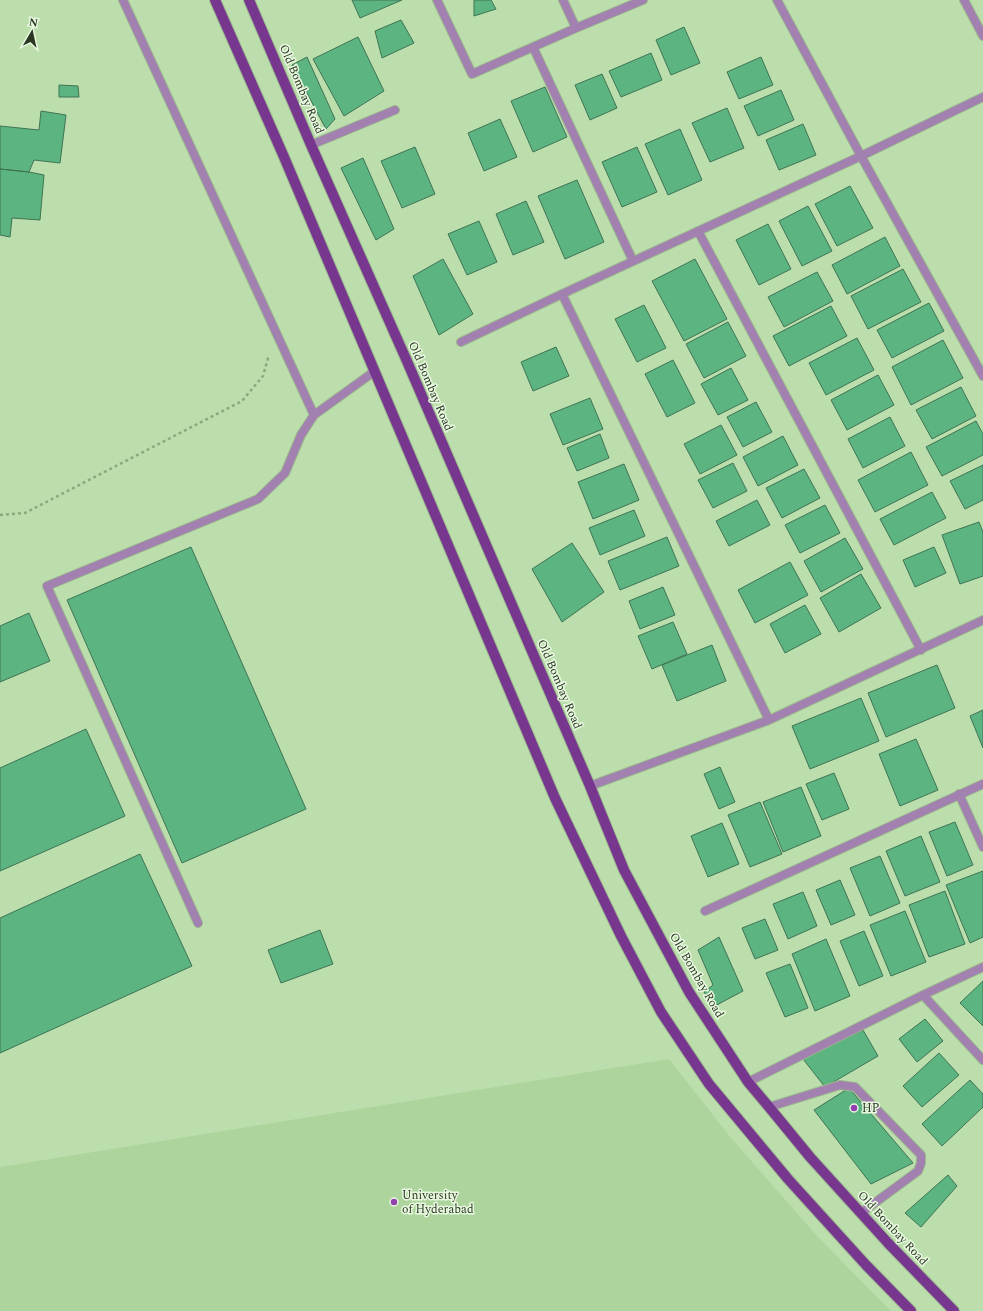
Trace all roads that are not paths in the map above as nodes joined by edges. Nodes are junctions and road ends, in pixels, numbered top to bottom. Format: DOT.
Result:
graph roads {
  1 [pos="123,0"];
  2 [pos="215,0"];
  3 [pos="249,0"];
  4 [pos="438,0"];
  5 [pos="563,0"];
  6 [pos="643,0"];
  7 [pos="777,0"];
  8 [pos="964,0"];
  9 [pos="576,28"];
  10 [pos="983,36"];
  11 [pos="533,47"];
  12 [pos="983,97"];
  13 [pos="395,110"];
  14 [pos="311,145"];
  15 [pos="861,156"];
  16 [pos="698,231"];
  17 [pos="633,261"];
  18 [pos="562,294"];
  19 [pos="461,342"];
  20 [pos="375,371"];
  21 [pos="983,376"];
  22 [pos="314,415"];
  23 [pos="983,620"];
  24 [pos="921,650"];
  25 [pos="769,720"];
  26 [pos="983,784"];
  27 [pos="590,786"];
  28 [pos="959,794"];
  29 [pos="983,847"];
  30 [pos="706,910"];
  31 [pos="198,923"];
  32 [pos="983,967"];
  33 [pos="923,995"];
  34 [pos="983,1060"];
  35 [pos="748,1082"];
  36 [pos="769,1107"];
  37 [pos="861,1213"];
  38 [pos="911,1311"];
  39 [pos="954,1311"];
  1 -- 22 [label="street"];
  2 -- 20 [label="main road"];
  3 -- 14 [label="main road, Old Bombay Road"];
  4 -- 11 [label="street"];
  5 -- 9 [label="street"];
  6 -- 9 [label="street"];
  7 -- 15 [label="street"];
  8 -- 10 [label="street"];
  9 -- 11 [label="street"];
  11 -- 17 [label="street"];
  12 -- 15 [label="street"];
  13 -- 14 [label="street"];
  14 -- 27 [label="main road, Old Bombay Road"];
  15 -- 16 [label="street"];
  15 -- 21 [label="street"];
  16 -- 17 [label="street"];
  16 -- 24 [label="street"];
  17 -- 18 [label="street"];
  18 -- 19 [label="street"];
  18 -- 25 [label="street"];
  20 -- 22 [label="street"];
  20 -- 38 [label="main road"];
  22 -- 31 [label="street"];
  23 -- 24 [label="street"];
  24 -- 25 [label="street"];
  25 -- 27 [label="street"];
  26 -- 28 [label="street"];
  27 -- 35 [label="main road, Old Bombay Road"];
  28 -- 29 [label="street"];
  28 -- 30 [label="street"];
  32 -- 33 [label="street"];
  33 -- 34 [label="street"];
  33 -- 35 [label="street"];
  35 -- 36 [label="main road, Old Bombay Road"];
  36 -- 37 [label="main road, Old Bombay Road"];
  36 -- 37 [label="street"];
  37 -- 39 [label="main road, Old Bombay Road"];
}
